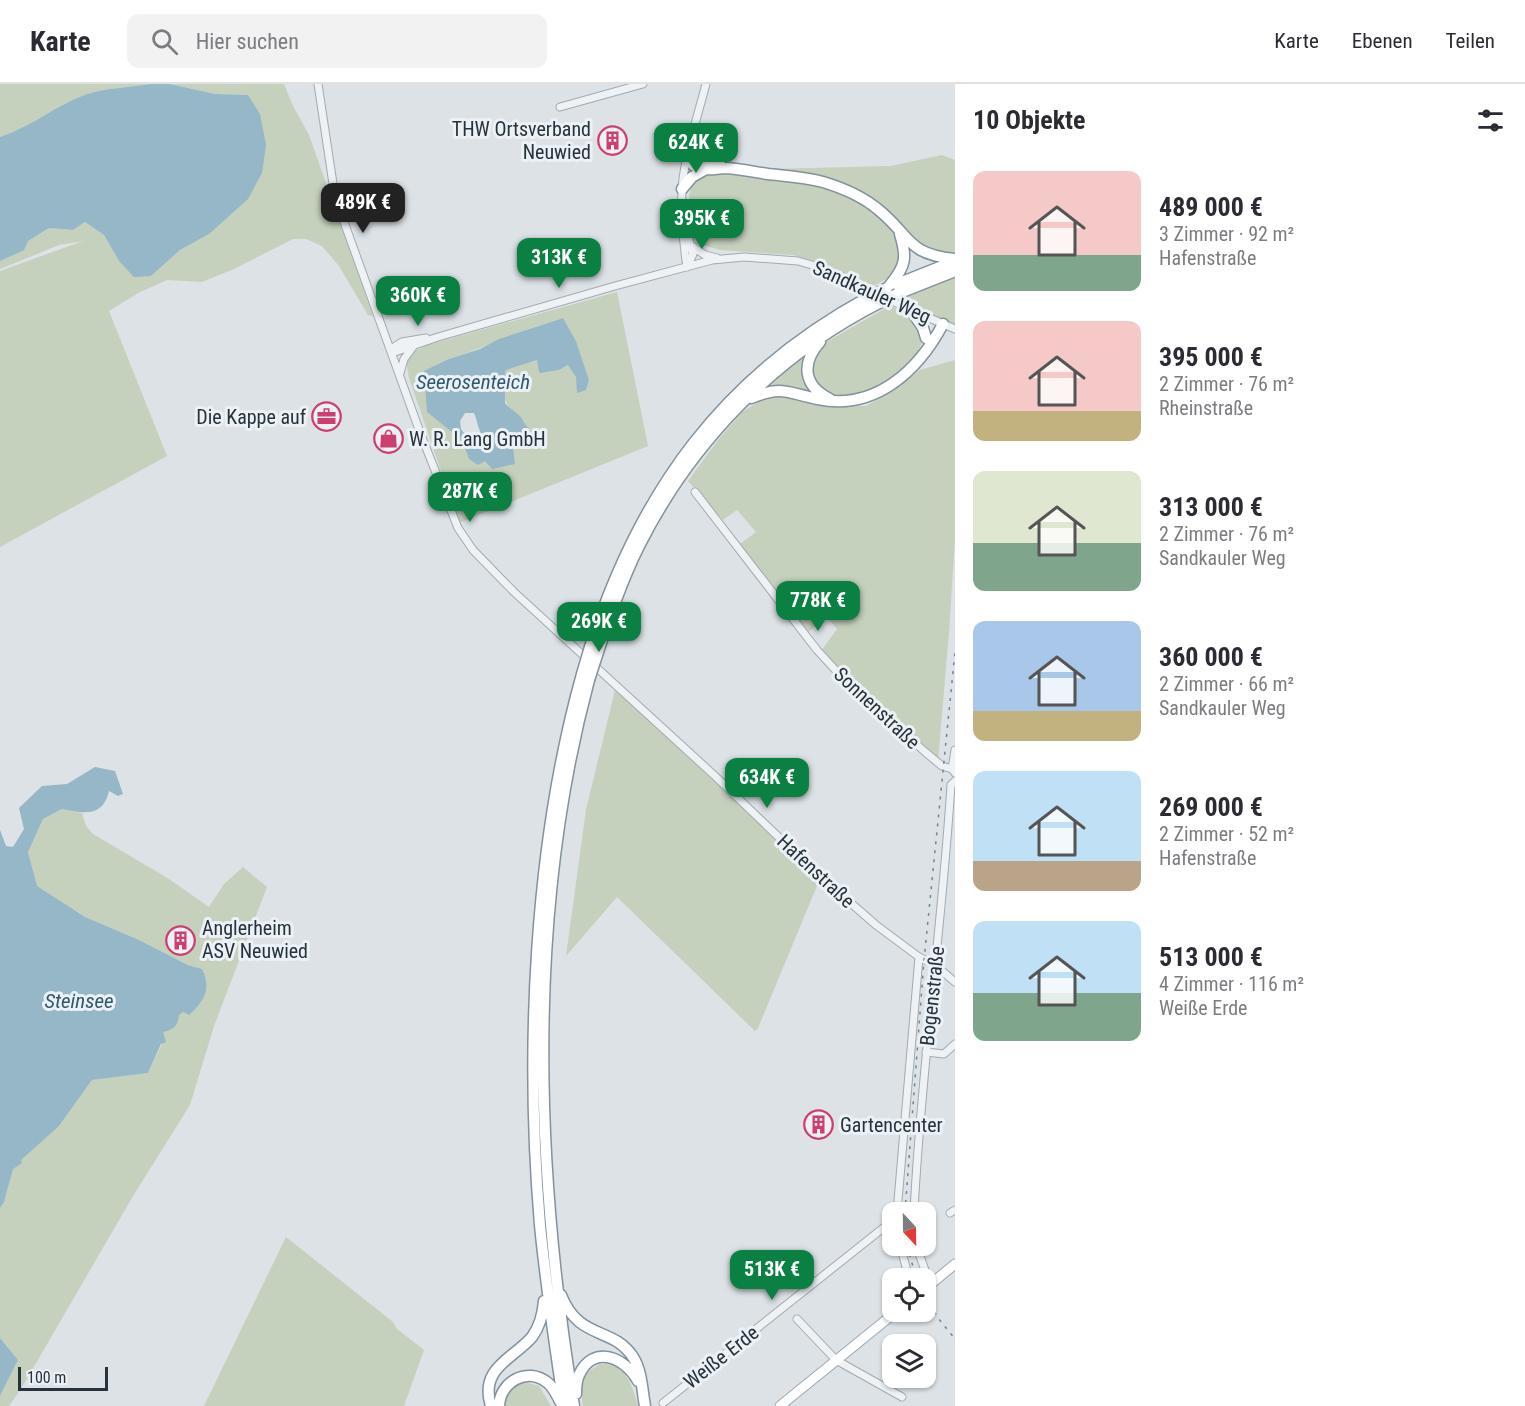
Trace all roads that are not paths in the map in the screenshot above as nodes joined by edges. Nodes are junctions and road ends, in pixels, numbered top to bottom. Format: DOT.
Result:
graph roads {
  1 [pos="318,84"];
  2 [pos="643,84"];
  3 [pos="706,84"];
  4 [pos="560,107"];
  5 [pos="687,156"];
  6 [pos="727,168"];
  7 [pos="706,169"];
  8 [pos="682,189"];
  9 [pos="684,225"];
  10 [pos="900,233"];
  11 [pos="693,247"];
  12 [pos="723,259"];
  13 [pos="955,260"];
  14 [pos="687,267"];
  15 [pos="955,271"];
  16 [pos="887,288"];
  17 [pos="911,310"];
  18 [pos="943,324"];
  19 [pos="955,329"];
  20 [pos="831,330"];
  21 [pos="438,337"];
  22 [pos="926,338"];
  23 [pos="413,347"];
  24 [pos="392,351"];
  25 [pos="921,355"];
  26 [pos="400,373"];
  27 [pos="744,400"];
  28 [pos="833,400"];
  29 [pos="694,492"];
  30 [pos="594,649"];
  31 [pos="955,750"];
  32 [pos="954,771"];
  33 [pos="955,782"];
  34 [pos="947,851"];
  35 [pos="955,860"];
  36 [pos="919,957"];
  37 [pos="935,965"];
  38 [pos="955,982"];
  39 [pos="955,1044"];
  40 [pos="926,1052"];
  41 [pos="898,1202"];
  42 [pos="915,1202"];
  43 [pos="882,1229"];
  44 [pos="955,1264"];
  45 [pos="936,1279"];
  46 [pos="551,1285"];
  47 [pos="797,1319"];
  48 [pos="883,1322"];
  49 [pos="836,1360"];
  50 [pos="642,1390"];
  51 [pos="902,1397"];
  52 [pos="663,1402"];
  53 [pos="491,1406"];
  54 [pos="499,1406"];
  55 [pos="563,1406"];
  56 [pos="574,1406"];
  57 [pos="645,1406"];
  58 [pos="780,1406"];
  1 -- 24 [label="street, Hafenstraße"];
  2 -- 4 [label="street"];
  3 -- 5 [label="street"];
  5 -- 6 [label="highway"];
  5 -- 7 [label="highway"];
  5 -- 8 [label="street"];
  6 -- 7 [label="highway"];
  6 -- 10 [label="highway"];
  7 -- 8 [label="highway"];
  8 -- 9 [label="street"];
  9 -- 11 [label="street"];
  9 -- 14 [label="street"];
  10 -- 13 [label="highway"];
  10 -- 16 [label="highway"];
  11 -- 12 [label="street"];
  11 -- 14 [label="street"];
  12 -- 14 [label="street, Sandkauler Weg"];
  12 -- 17 [label="street, Sandkauler Weg"];
  13 -- 16 [label="highway"];
  14 -- 21 [label="street, Sandkauler Weg"];
  15 -- 20 [label="highway, bridge"];
  16 -- 30 [label="highway, bridge"];
  17 -- 18 [label="street, Sandkauler Weg"];
  17 -- 22 [label="highway"];
  18 -- 19 [label="street, Sandkauler Weg"];
  18 -- 22 [label="highway"];
  18 -- 25 [label="highway"];
  20 -- 27 [label="highway"];
  20 -- 28 [label="highway"];
  21 -- 23 [label="street, Sandkauler Weg"];
  21 -- 24 [label="street, Sandkauler Weg"];
  22 -- 25 [label="highway"];
  23 -- 24 [label="street, Sandkauler Weg"];
  23 -- 26 [label="street"];
  24 -- 26 [label="street, Hafenstraße"];
  25 -- 28 [label="highway"];
  26 -- 36 [label="street, Hafenstraße"];
  27 -- 28 [label="highway"];
  27 -- 30 [label="highway"];
  29 -- 32 [label="street, Sonnenstraße"];
  30 -- 46 [label="highway, bridge"];
  31 -- 32 [label="street"];
  33 -- 34 [label="street, Bogenstraße"];
  34 -- 35 [label="street"];
  34 -- 37 [label="street, Bogenstraße"];
  36 -- 37 [label="street, Hafenstraße"];
  36 -- 41 [label="street"];
  37 -- 38 [label="street, Hafenstraße"];
  37 -- 40 [label="street, Bogenstraße"];
  39 -- 40 [label="street"];
  40 -- 42 [label="street, Bogenstraße"];
  43 -- 52 [label="street, Weiße Erde"];
  44 -- 45 [label="main road"];
  46 -- 50 [label="highway"];
  46 -- 53 [label="highway"];
  46 -- 55 [label="highway"];
  46 -- 56 [label="highway"];
  47 -- 49 [label="street"];
  48 -- 49 [label="main road"];
  49 -- 51 [label="street"];
  49 -- 58 [label="main road"];
  50 -- 56 [label="highway"];
  50 -- 57 [label="highway"];
  54 -- 55 [label="highway"];
}
